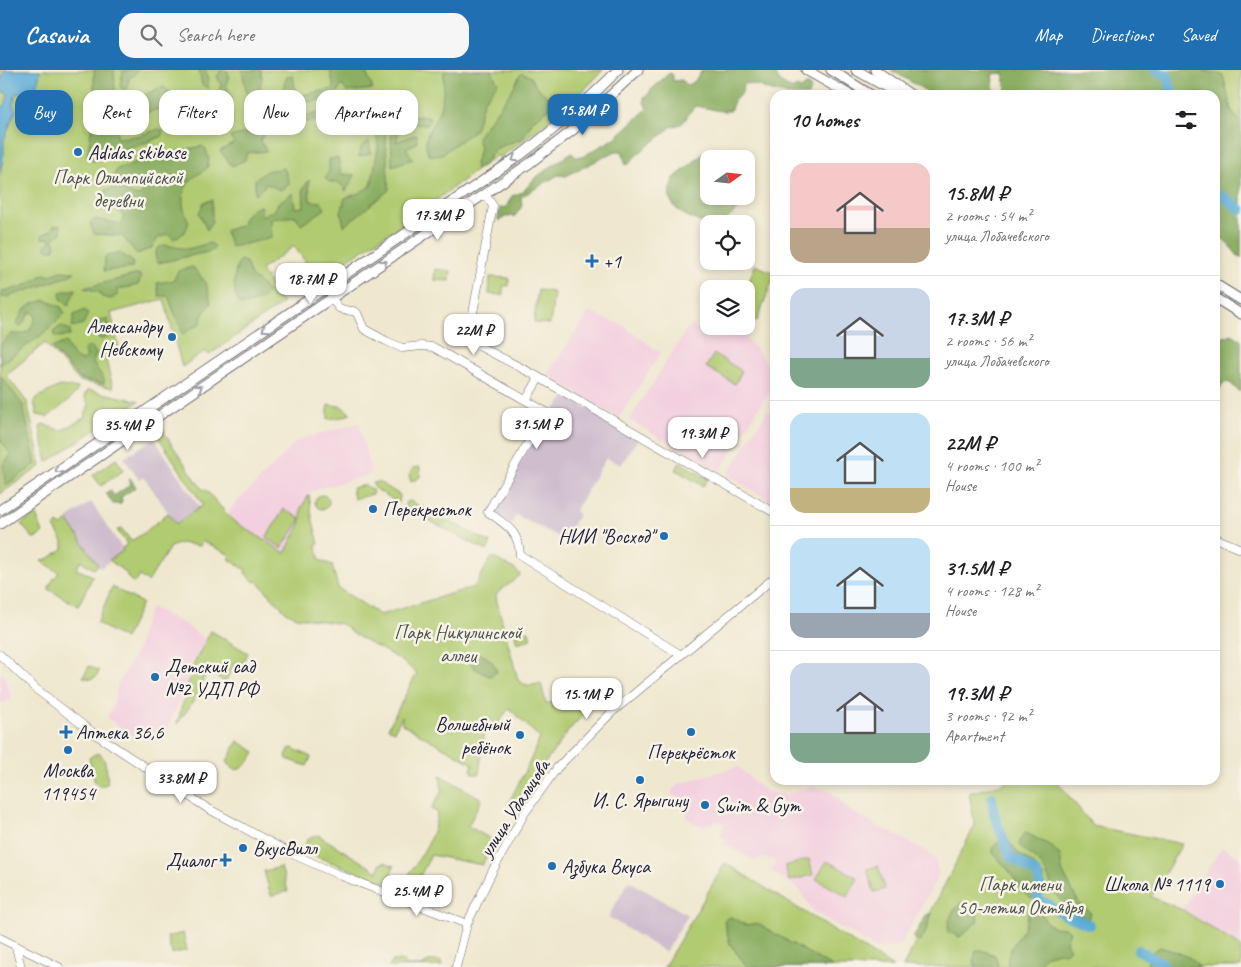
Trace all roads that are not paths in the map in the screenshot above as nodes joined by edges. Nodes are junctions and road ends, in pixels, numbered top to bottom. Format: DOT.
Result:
graph roads {
  1 [pos="618,70"];
  2 [pos="638,70"];
  3 [pos="806,70"];
  4 [pos="831,70"];
  5 [pos="856,70"];
  6 [pos="875,70"];
  7 [pos="841,90"];
  8 [pos="863,90"];
  9 [pos="891,90"];
  10 [pos="905,90"];
  11 [pos="485,194"];
  12 [pos="1220,287"];
  13 [pos="331,298"];
  14 [pos="1241,300"];
  15 [pos="1220,301"];
  16 [pos="293,309"];
  17 [pos="1241,314"];
  18 [pos="300,320"];
  19 [pos="539,378"];
  20 [pos="173,391"];
  21 [pos="526,400"];
  22 [pos="180,401"];
  23 [pos="0,510"];
  24 [pos="770,510"];
  25 [pos="0,524"];
  26 [pos="1220,540"];
  27 [pos="1241,549"];
  28 [pos="770,581"];
  29 [pos="0,655"];
  30 [pos="681,655"];
  31 [pos="467,924"];
  32 [pos="0,938"];
  33 [pos="16,946"];
  34 [pos="21,967"];
  35 [pos="59,967"];
  36 [pos="456,967"];
  1 -- 16 [label="main road, one-way"];
  2 -- 11 [label="main road"];
  3 -- 7 [label="main road"];
  4 -- 8 [label="main road"];
  5 -- 9 [label="main road"];
  6 -- 10 [label="main road"];
  13 -- 11 [label="main road, one-way"];
  11 -- 19 [label="street"];
  12 -- 14 [label="main road"];
  13 -- 18 [label="main road"];
  13 -- 21 [label="street"];
  15 -- 17 [label="main road"];
  16 -- 18 [label="street"];
  16 -- 20 [label="main road, one-way"];
  22 -- 18 [label="main road, one-way"];
  19 -- 21 [label="street"];
  19 -- 24 [label="street"];
  20 -- 22 [label="street"];
  20 -- 23 [label="main road, one-way"];
  21 -- 30 [label="street"];
  22 -- 25 [label="main road"];
  26 -- 27 [label="street"];
  28 -- 30 [label="street, улица Удальцова"];
  29 -- 31 [label="street"];
  30 -- 31 [label="street, улица Удальцова"];
  31 -- 36 [label="street, улица Удальцова"];
  32 -- 33 [label="street"];
  33 -- 34 [label="street"];
  33 -- 35 [label="street"];
}
